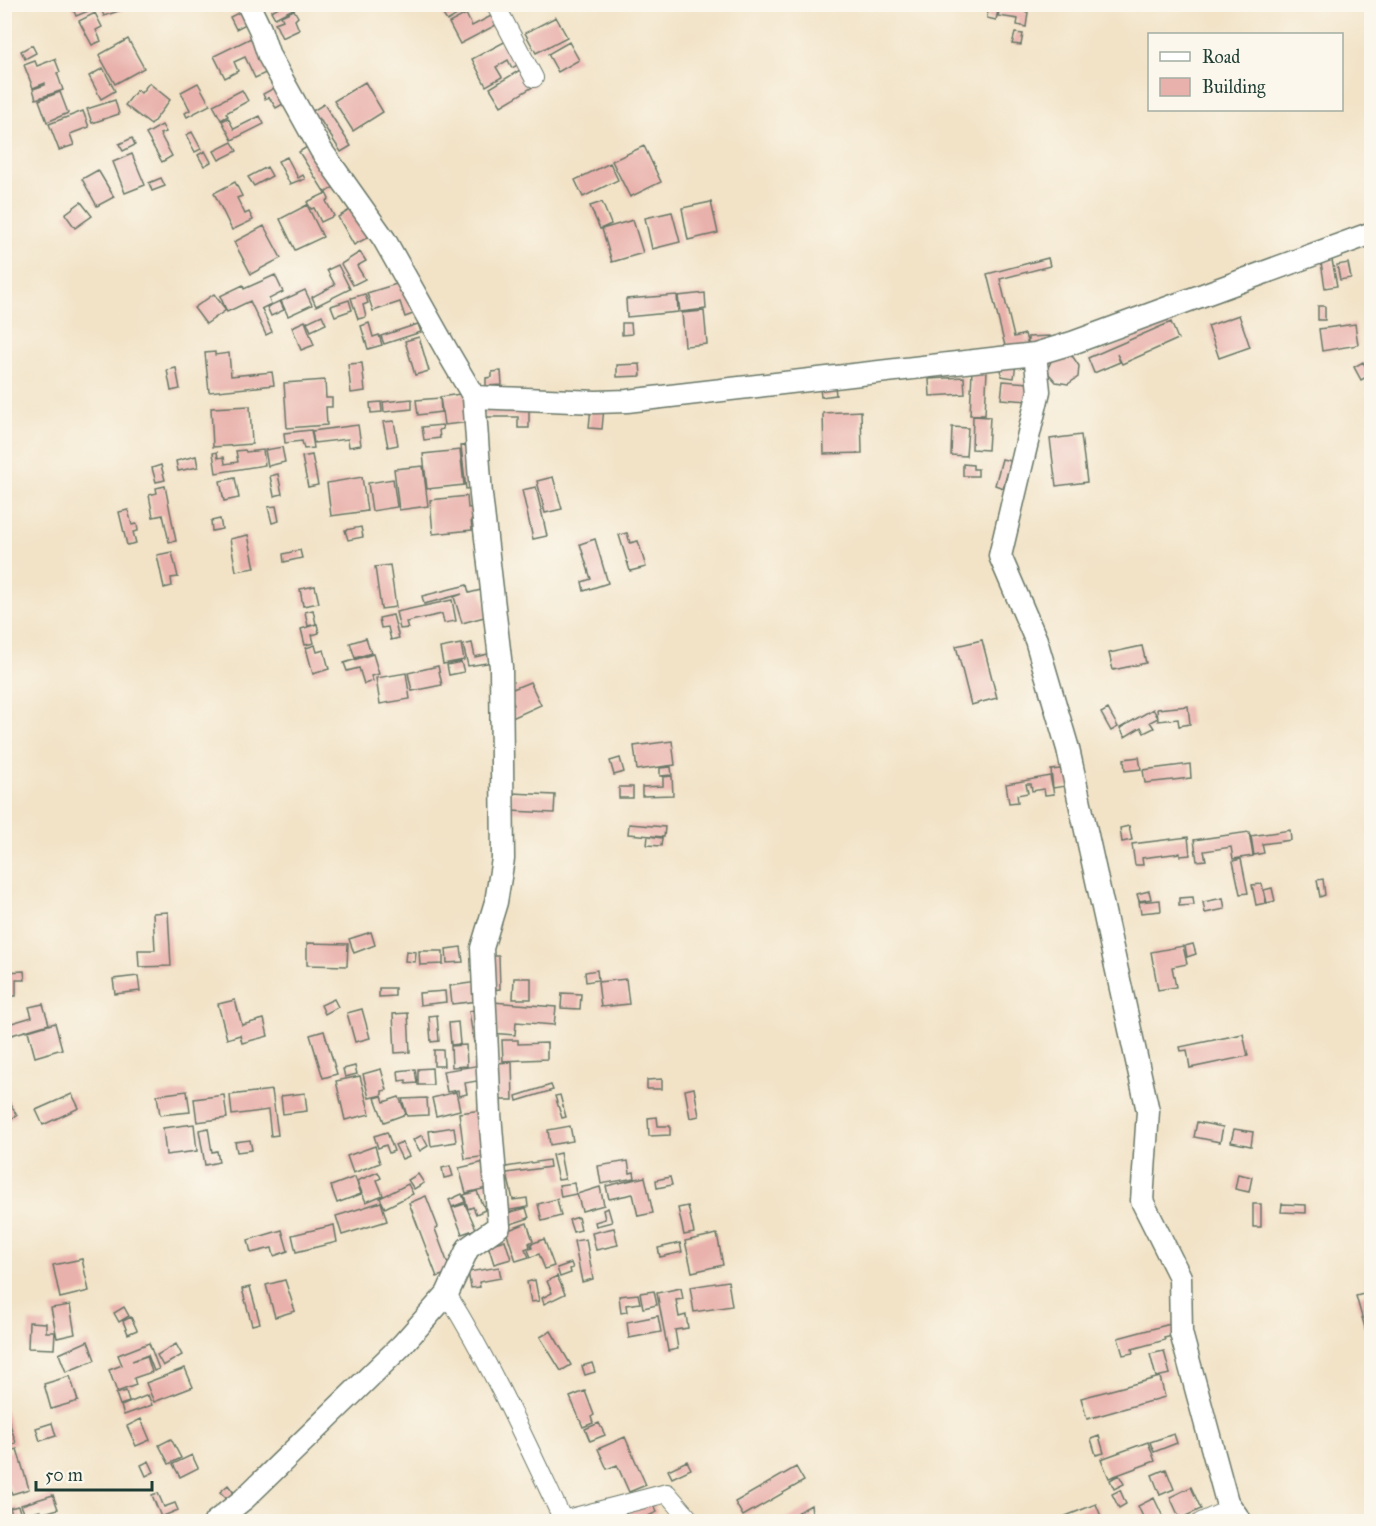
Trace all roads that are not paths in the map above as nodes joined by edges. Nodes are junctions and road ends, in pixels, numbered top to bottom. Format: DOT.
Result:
graph roads {
  1 [pos="248,4"];
  2 [pos="495,4"];
  3 [pos="534,78"];
  4 [pos="1371,233"];
  5 [pos="1035,354"];
  6 [pos="474,397"];
  7 [pos="447,1294"];
  8 [pos="1237,1515"];
  9 [pos="215,1521"];
  10 [pos="563,1521"];
  11 [pos="692,1521"];
  12 [pos="1201,1521"];
  1 -- 6 [label="street"];
  2 -- 3 [label="street"];
  4 -- 5 [label="street"];
  5 -- 6 [label="street"];
  5 -- 8 [label="street"];
  6 -- 7 [label="street"];
  7 -- 9 [label="street"];
  7 -- 10 [label="street"];
  8 -- 12 [label="street"];
  10 -- 11 [label="street"];
}
